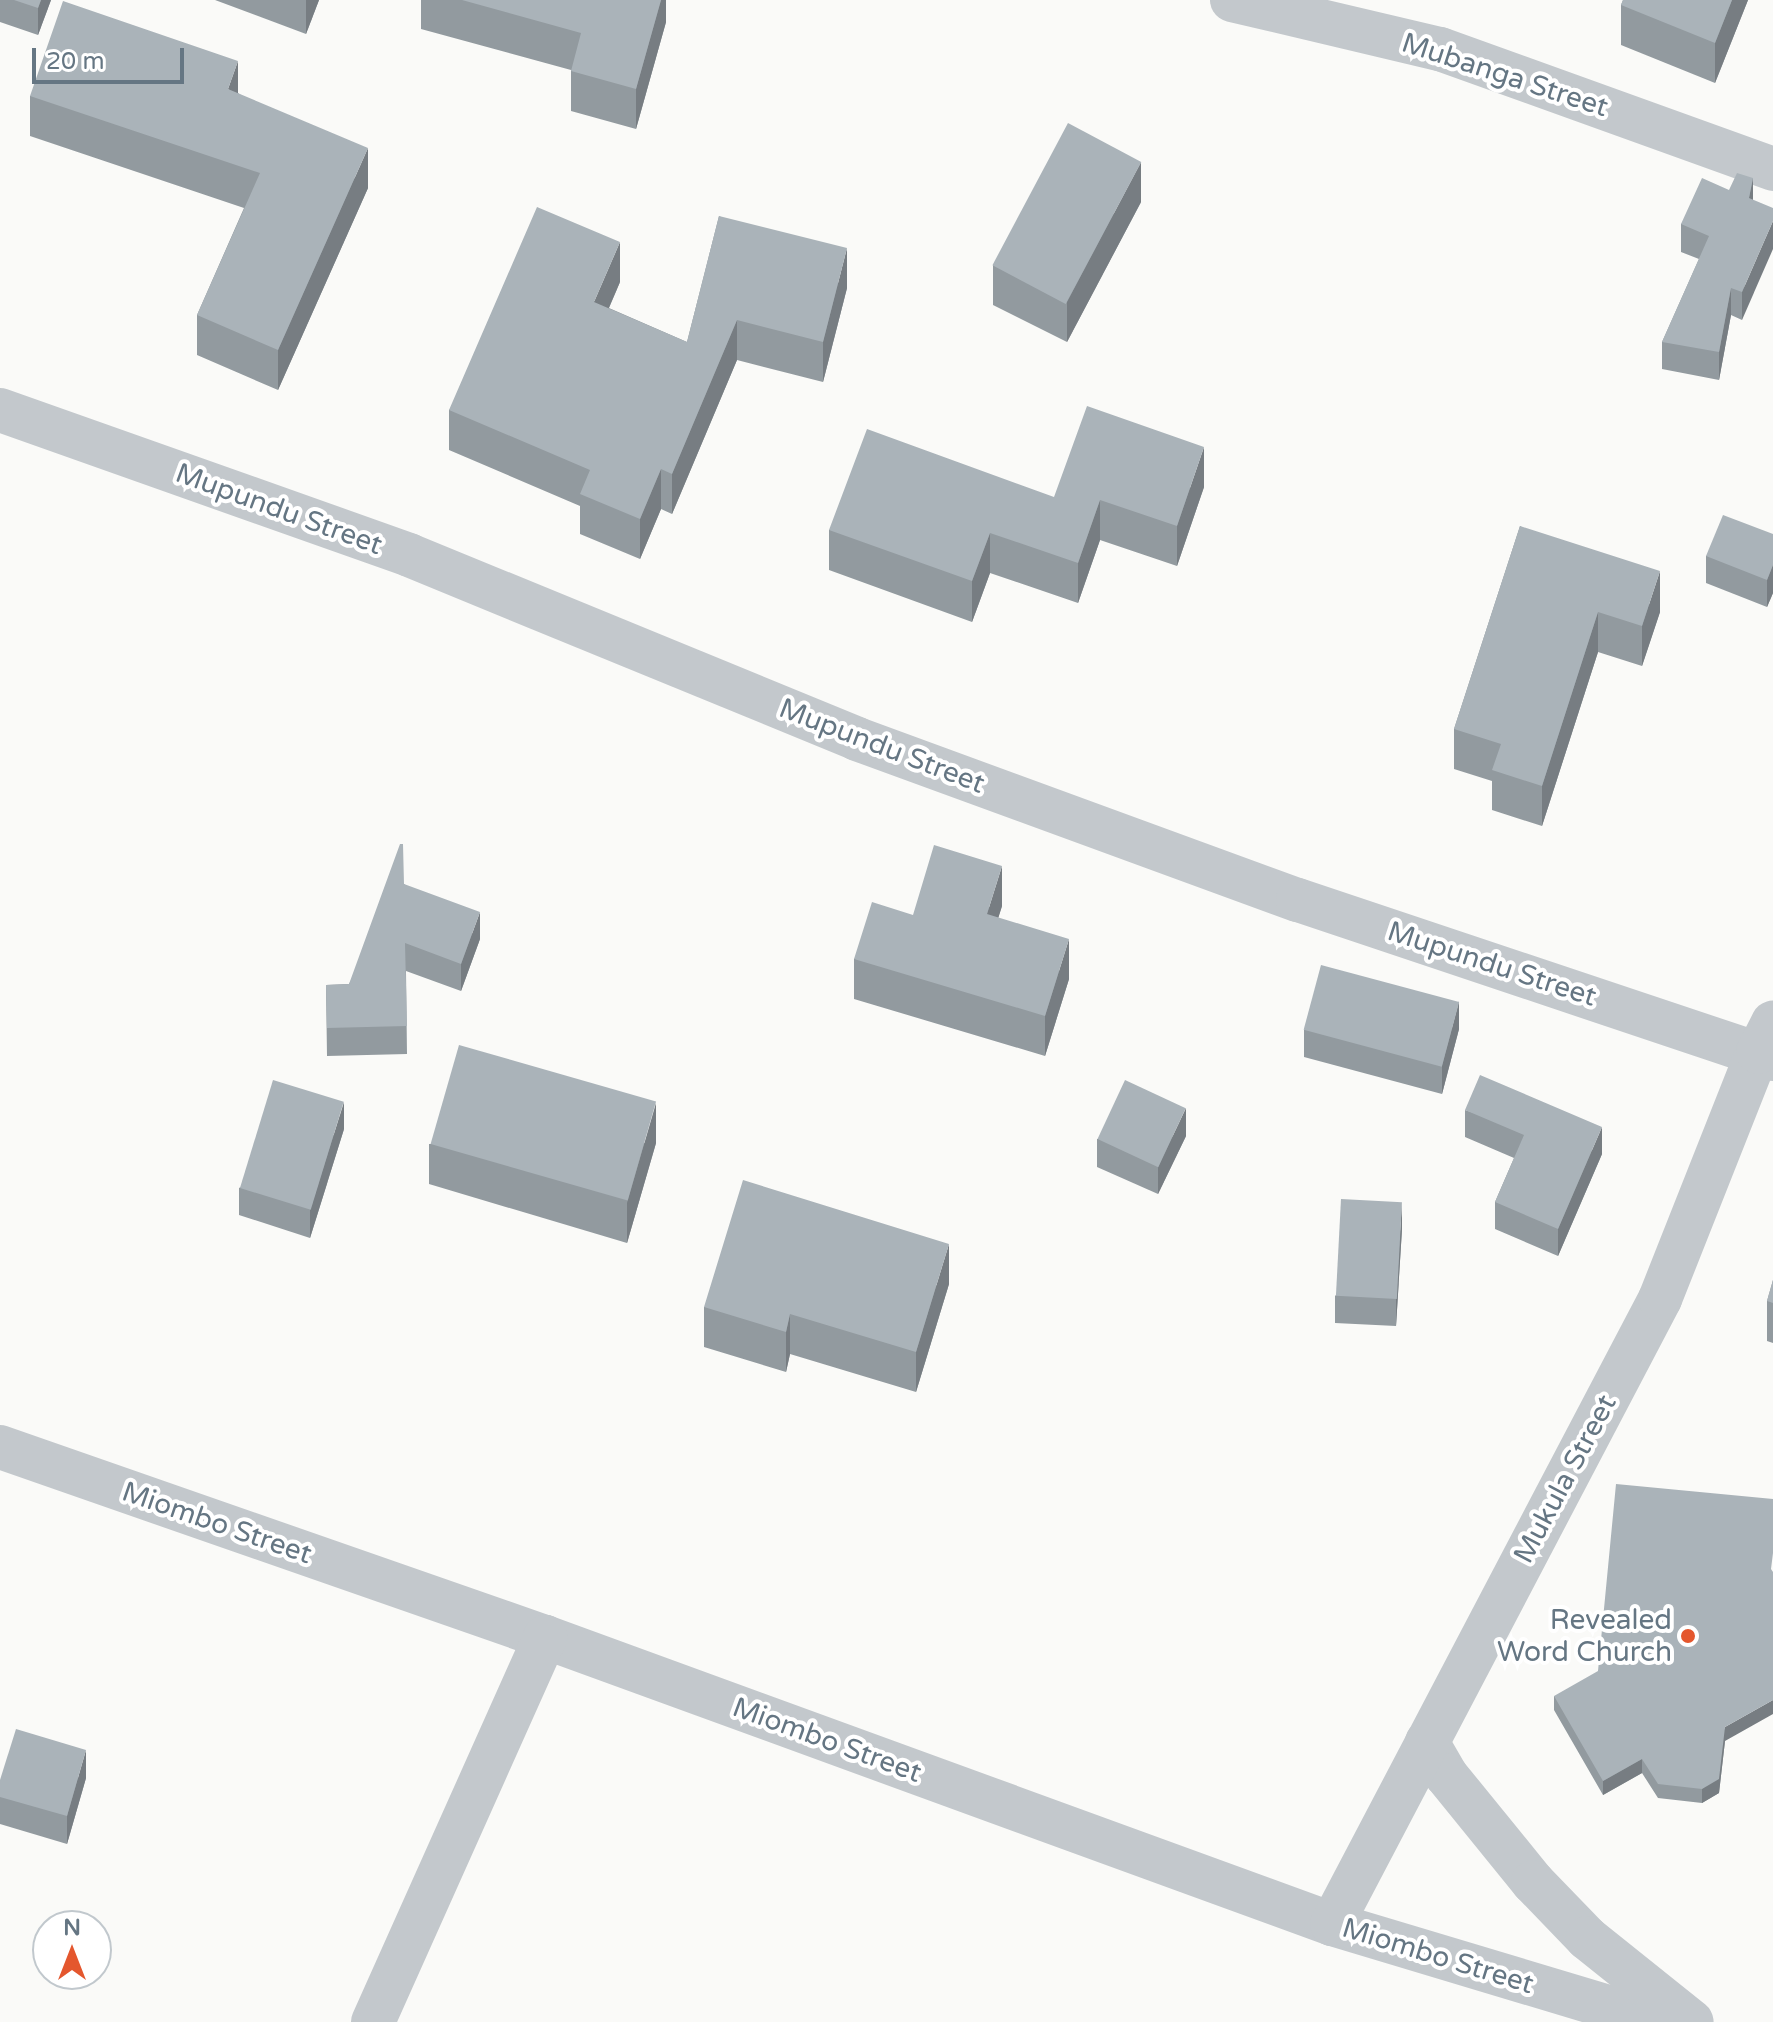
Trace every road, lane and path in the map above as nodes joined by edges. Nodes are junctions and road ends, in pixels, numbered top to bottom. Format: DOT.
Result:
graph roads {
  1 [pos="1232,0"];
  2 [pos="1773,169"];
  3 [pos="0,410"];
  4 [pos="1768,1044"];
  5 [pos="0,1447"];
  6 [pos="545,1637"];
  7 [pos="1427,1742"];
  8 [pos="1332,1924"];
  9 [pos="373,2022"];
  10 [pos="1659,2022"];
  11 [pos="1692,2022"];
  1 -- 2 [label="street, Mubanga Street"];
  3 -- 4 [label="street, Mupundu Street"];
  4 -- 7 [label="street, Mukula Street"];
  5 -- 6 [label="street, Miombo Street"];
  6 -- 8 [label="street, Miombo Street"];
  6 -- 9 [label="street"];
  7 -- 8 [label="street, Mukula Street"];
  7 -- 11 [label="street"];
  8 -- 10 [label="street, Miombo Street"];
}
